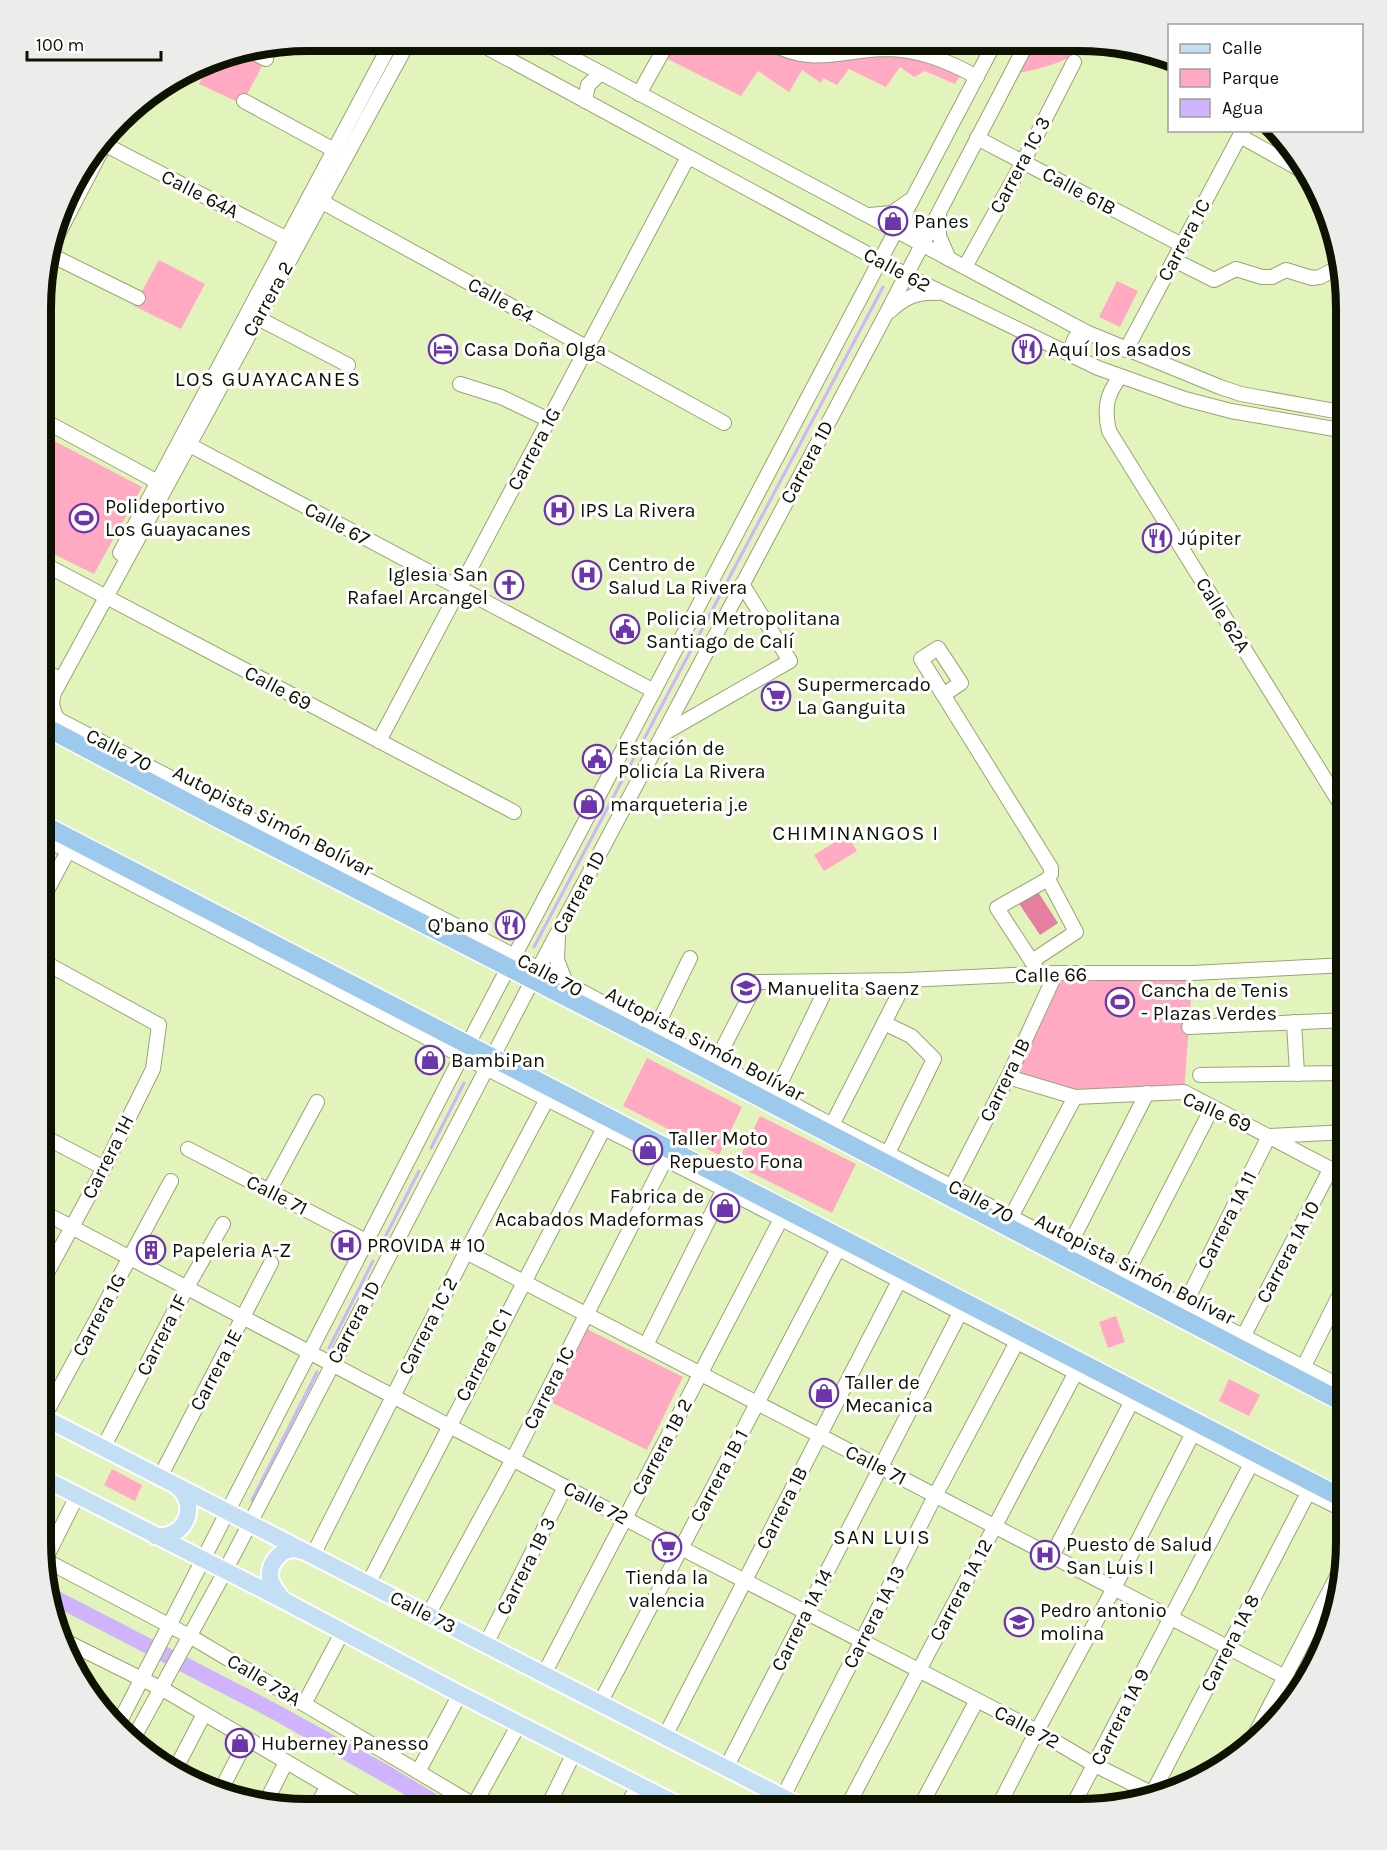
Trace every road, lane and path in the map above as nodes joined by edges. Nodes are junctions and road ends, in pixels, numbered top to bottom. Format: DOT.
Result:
graph roads {
  1 [pos="387,51"];
  2 [pos="405,51"];
  3 [pos="493,51"];
  4 [pos="560,51"];
  5 [pos="663,51"];
  6 [pos="787,51"];
  7 [pos="871,51"];
  8 [pos="907,51"];
  9 [pos="990,51"];
  10 [pos="1023,51"];
  11 [pos="259,56"];
  12 [pos="266,59"];
  13 [pos="1074,62"];
  14 [pos="601,73"];
  15 [pos="977,77"];
  16 [pos="639,94"];
  17 [pos="244,101"];
  18 [pos="585,101"];
  19 [pos="1241,133"];
  20 [pos="977,138"];
  21 [pos="112,143"];
  22 [pos="334,150"];
  23 [pos="688,157"];
  24 [pos="1023,162"];
  25 [pos="1292,164"];
  26 [pos="89,173"];
  27 [pos="316,198"];
  28 [pos="75,201"];
  29 [pos="909,205"];
  30 [pos="939,209"];
  31 [pos="868,215"];
  32 [pos="931,225"];
  33 [pos="896,230"];
  34 [pos="293,242"];
  35 [pos="921,244"];
  36 [pos="1182,245"];
  37 [pos="857,249"];
  38 [pos="56,258"];
  39 [pos="950,259"];
  40 [pos="1174,260"];
  41 [pos="879,261"];
  42 [pos="965,267"];
  43 [pos="1333,270"];
  44 [pos="905,275"];
  45 [pos="868,284"];
  46 [pos="940,293"];
  47 [pos="138,298"];
  48 [pos="253,315"];
  49 [pos="885,316"];
  50 [pos="1088,333"];
  51 [pos="587,348"];
  52 [pos="1126,350"];
  53 [pos="1076,357"];
  54 [pos="348,365"];
  55 [pos="1120,377"];
  56 [pos="1192,377"];
  57 [pos="460,384"];
  58 [pos="1185,399"];
  59 [pos="1336,411"];
  60 [pos="549,420"];
  61 [pos="724,423"];
  62 [pos="51,424"];
  63 [pos="1336,429"];
  64 [pos="185,443"];
  65 [pos="162,484"];
  66 [pos="51,568"];
  67 [pos="742,585"];
  68 [pos="460,588"];
  69 [pos="103,595"];
  70 [pos="51,683"];
  71 [pos="654,691"];
  72 [pos="944,695"];
  73 [pos="678,705"];
  74 [pos="51,716"];
  75 [pos="687,720"];
  76 [pos="51,723"];
  77 [pos="663,734"];
  78 [pos="379,741"];
  79 [pos="116,754"];
  80 [pos="1336,797"];
  81 [pos="514,812"];
  82 [pos="51,832"];
  83 [pos="51,834"];
  84 [pos="68,850"];
  85 [pos="1048,879"];
  86 [pos="51,883"];
  87 [pos="561,927"];
  88 [pos="473,942"];
  89 [pos="690,958"];
  90 [pos="511,962"];
  91 [pos="1032,962"];
  92 [pos="51,966"];
  93 [pos="1336,966"];
  94 [pos="1056,973"];
  95 [pos="1040,974"];
  96 [pos="536,975"];
  97 [pos="906,980"];
  98 [pos="830,981"];
  99 [pos="566,983"];
  100 [pos="393,1013"];
  101 [pos="1336,1021"];
  102 [pos="884,1023"];
  103 [pos="1294,1023"];
  104 [pos="1189,1027"];
  105 [pos="655,1030"];
  106 [pos="465,1050"];
  107 [pos="490,1063"];
  108 [pos="712,1067"];
  109 [pos="1336,1073"];
  110 [pos="1297,1074"];
  111 [pos="1200,1075"];
  112 [pos="1008,1077"];
  113 [pos="1147,1093"];
  114 [pos="775,1094"];
  115 [pos="1075,1097"];
  116 [pos="547,1099"];
  117 [pos="317,1102"];
  118 [pos="1212,1108"];
  119 [pos="832,1125"];
  120 [pos="604,1128"];
  121 [pos="1336,1134"];
  122 [pos="1269,1136"];
  123 [pos="51,1140"];
  124 [pos="1292,1141"];
  125 [pos="188,1149"];
  126 [pos="888,1153"];
  127 [pos="668,1154"];
  128 [pos="104,1168"];
  129 [pos="1331,1168"];
  130 [pos="1336,1171"];
  131 [pos="171,1181"];
  132 [pos="952,1186"];
  133 [pos="724,1189"];
  134 [pos="269,1191"];
  135 [pos="51,1216"];
  136 [pos="1011,1217"];
  137 [pos="781,1219"];
  138 [pos="223,1224"];
  139 [pos="72,1226"];
  140 [pos="366,1241"];
  141 [pos="1069,1246"];
  142 [pos="838,1250"];
  143 [pos="466,1252"];
  144 [pos="130,1257"];
  145 [pos="271,1263"];
  146 [pos="51,1265"];
  147 [pos="1126,1275"];
  148 [pos="523,1281"];
  149 [pos="899,1281"];
  150 [pos="187,1287"];
  151 [pos="1336,1302"];
  152 [pos="1181,1311"];
  153 [pos="960,1313"];
  154 [pos="587,1315"];
  155 [pos="244,1317"];
  156 [pos="1244,1335"];
  157 [pos="1017,1342"];
  158 [pos="646,1345"];
  159 [pos="309,1352"];
  160 [pos="333,1364"];
  161 [pos="1304,1366"];
  162 [pos="1076,1372"];
  163 [pos="700,1374"];
  164 [pos="1336,1384"];
  165 [pos="393,1396"];
  166 [pos="1134,1397"];
  167 [pos="1336,1398"];
  168 [pos="51,1401"];
  169 [pos="757,1403"];
  170 [pos="51,1422"];
  171 [pos="448,1425"];
  172 [pos="1193,1433"];
  173 [pos="819,1435"];
  174 [pos="103,1448"];
  175 [pos="513,1459"];
  176 [pos="1251,1464"];
  177 [pos="881,1467"];
  178 [pos="160,1477"];
  179 [pos="51,1482"];
  180 [pos="178,1487"];
  181 [pos="565,1487"];
  182 [pos="1308,1493"];
  183 [pos="1336,1495"];
  184 [pos="77,1496"];
  185 [pos="935,1496"];
  186 [pos="1336,1506"];
  187 [pos="227,1511"];
  188 [pos="625,1518"];
  189 [pos="250,1523"];
  190 [pos="994,1526"];
  191 [pos="154,1536"];
  192 [pos="51,1547"];
  193 [pos="681,1548"];
  194 [pos="309,1554"];
  195 [pos="1052,1556"];
  196 [pos="203,1559"];
  197 [pos="52,1564"];
  198 [pos="225,1570"];
  199 [pos="744,1581"];
  200 [pos="368,1584"];
  201 [pos="1332,1586"];
  202 [pos="1114,1588"];
  203 [pos="283,1600"];
  204 [pos="806,1612"];
  205 [pos="428,1614"];
  206 [pos="1171,1618"];
  207 [pos="169,1625"];
  208 [pos="343,1631"];
  209 [pos="189,1636"];
  210 [pos="861,1641"];
  211 [pos="486,1644"];
  212 [pos="73,1645"];
  213 [pos="1228,1647"];
  214 [pos="918,1670"];
  215 [pos="544,1674"];
  216 [pos="1285,1677"];
  217 [pos="142,1680"];
  218 [pos="1295,1681"];
  219 [pos="164,1682"];
  220 [pos="460,1694"];
  221 [pos="131,1699"];
  222 [pos="977,1700"];
  223 [pos="600,1703"];
  224 [pos="304,1704"];
  225 [pos="150,1708"];
  226 [pos="204,1714"];
  227 [pos="121,1718"];
  228 [pos="519,1724"];
  229 [pos="1260,1725"];
  230 [pos="1037,1731"];
  231 [pos="136,1733"];
  232 [pos="665,1736"];
  233 [pos="247,1739"];
  234 [pos="574,1753"];
  235 [pos="286,1762"];
  236 [pos="178,1764"];
  237 [pos="1095,1765"];
  238 [pos="726,1768"];
  239 [pos="418,1772"];
  240 [pos="224,1785"];
  241 [pos="638,1785"];
  242 [pos="328,1786"];
  243 [pos="1154,1787"];
  244 [pos="1147,1790"];
  245 [pos="269,1796"];
  246 [pos="783,1797"];
  247 [pos="321,1799"];
  248 [pos="350,1799"];
  249 [pos="464,1799"];
  250 [pos="480,1799"];
  251 [pos="551,1799"];
  252 [pos="631,1799"];
  253 [pos="666,1799"];
  254 [pos="787,1799"];
  255 [pos="851,1799"];
  256 [pos="924,1799"];
  257 [pos="1002,1799"];
  258 [pos="1076,1799"];
  1 -- 22 [label="street, Carrera 2"];
  2 -- 27 [label="street, Carrera 2"];
  3 -- 18 [label="street, Calle 62"];
  4 -- 14 [label="street, Calle 62"];
  5 -- 16 [label="street"];
  6 -- 7 [label="street"];
  8 -- 15 [label="street"];
  9 -- 15 [label="street, Carrera 1D"];
  10 -- 20 [label="street, Carrera 1D"];
  11 -- 12 [label="street"];
  13 -- 24 [label="street, Carrera 1C 3"];
  14 -- 16 [label="street, Calle 62"];
  14 -- 18 [label="street"];
  15 -- 29 [label="street, Carrera 1D"];
  16 -- 31 [label="street, Calle 62"];
  17 -- 22 [label="street"];
  18 -- 23 [label="street, Calle 62"];
  19 -- 25 [label="street"];
  19 -- 36 [label="street, Carrera 1C"];
  20 -- 24 [label="street, Calle 61B"];
  20 -- 30 [label="street, Carrera 1D"];
  21 -- 34 [label="street, Calle 64A"];
  22 -- 27 [label="street, Carrera 2"];
  23 -- 37 [label="street, Calle 62"];
  23 -- 51 [label="street, Carrera 1G"];
  24 -- 36 [label="street, Calle 61B"];
  24 -- 42 [label="street, Carrera 1C 3"];
  26 -- 28 [label="street"];
  27 -- 34 [label="street, Carrera 2"];
  27 -- 51 [label="street, Calle 64"];
  29 -- 31 [label="street"];
  29 -- 32 [label="street"];
  29 -- 33 [label="street, Carrera 1D"];
  30 -- 32 [label="street, Carrera 1D"];
  30 -- 39 [label="street"];
  31 -- 33 [label="street, Calle 62"];
  32 -- 35 [label="street, Carrera 1D"];
  33 -- 35 [label="street, Calle 62"];
  33 -- 41 [label="street, Carrera 1D"];
  34 -- 48 [label="street, Carrera 2"];
  35 -- 39 [label="street, Calle 62"];
  35 -- 44 [label="street, Carrera 1D"];
  36 -- 40 [label="street, Carrera 1C"];
  37 -- 41 [label="street, Calle 62"];
  37 -- 45 [label="street"];
  38 -- 47 [label="street"];
  39 -- 42 [label="street, Calle 62"];
  40 -- 43 [label="street"];
  40 -- 52 [label="street, Carrera 1C"];
  41 -- 44 [label="street, Calle 62"];
  41 -- 45 [label="street, Carrera 1D"];
  42 -- 50 [label="street, Calle 62"];
  44 -- 46 [label="street, Calle 62"];
  44 -- 49 [label="street, Carrera 1D"];
  45 -- 71 [label="street, Carrera 1D"];
  46 -- 49 [label="street"];
  46 -- 53 [label="street, Calle 62"];
  48 -- 54 [label="street"];
  48 -- 64 [label="street, Carrera 2"];
  49 -- 67 [label="street, Carrera 1D"];
  50 -- 52 [label="street, Calle 62"];
  50 -- 53 [label="street"];
  51 -- 60 [label="street, Carrera 1G"];
  51 -- 61 [label="street, Calle 64"];
  52 -- 56 [label="street, Calle 62"];
  53 -- 55 [label="street, Calle 62"];
  55 -- 58 [label="street, Calle 62"];
  55 -- 80 [label="street, Calle 62A"];
  56 -- 58 [label="street"];
  56 -- 59 [label="street, Calle 62"];
  57 -- 60 [label="street"];
  58 -- 63 [label="street, Calle 62"];
  60 -- 68 [label="street, Carrera 1G"];
  62 -- 65 [label="street"];
  64 -- 65 [label="street, Carrera 2"];
  64 -- 68 [label="street, Calle 67"];
  65 -- 69 [label="street, Carrera 2"];
  66 -- 69 [label="street, Calle 69"];
  67 -- 73 [label="street, Carrera 1D"];
  67 -- 75 [label="street"];
  68 -- 71 [label="street, Calle 67"];
  68 -- 78 [label="street, Carrera 1G"];
  69 -- 70 [label="street, Carrera 2"];
  69 -- 74 [label="street, Carrera 2"];
  69 -- 78 [label="street, Calle 69"];
  71 -- 90 [label="street, Carrera 1D"];
  72 -- 85 [label="street"];
  73 -- 75 [label="street"];
  73 -- 77 [label="street, Carrera 1D"];
  75 -- 77 [label="street"];
  76 -- 79 [label="highway"];
  77 -- 87 [label="street, Carrera 1D"];
  78 -- 81 [label="street, Calle 69"];
  79 -- 88 [label="street, Calle 70"];
  79 -- 88 [label="highway, Autopista Simón Bolívar"];
  82 -- 100 [label="highway"];
  83 -- 84 [label="street"];
  84 -- 86 [label="street"];
  84 -- 100 [label="street"];
  85 -- 91 [label="street"];
  85 -- 91 [label="street"];
  87 -- 96 [label="street, Carrera 1D"];
  87 -- 99 [label="street"];
  88 -- 90 [label="highway, Autopista Simón Bolívar"];
  89 -- 105 [label="street"];
  90 -- 96 [label="highway, Autopista Simón Bolívar"];
  90 -- 106 [label="street, Carrera 1D"];
  91 -- 95 [label="street"];
  92 -- 128 [label="street, Carrera 1H"];
  93 -- 94 [label="street, Calle 66"];
  94 -- 95 [label="street, Calle 66"];
  94 -- 112 [label="street, Carrera 1B"];
  95 -- 97 [label="street, Calle 66"];
  96 -- 99 [label="street, Calle 70"];
  96 -- 107 [label="street, Carrera 1D"];
  96 -- 108 [label="highway, Autopista Simón Bolívar"];
  97 -- 98 [label="street, Calle 66"];
  97 -- 102 [label="street"];
  98 -- 108 [label="street, Calle 66"];
  98 -- 114 [label="street"];
  99 -- 105 [label="street, Calle 70"];
  100 -- 106 [label="highway"];
  101 -- 103 [label="street"];
  102 -- 119 [label="street"];
  102 -- 126 [label="street"];
  103 -- 104 [label="street"];
  103 -- 110 [label="street"];
  105 -- 108 [label="street, Calle 70"];
  106 -- 107 [label="highway"];
  106 -- 140 [label="street, Carrera 1D"];
  107 -- 116 [label="street"];
  107 -- 127 [label="highway"];
  107 -- 160 [label="street, Carrera 1D"];
  108 -- 114 [label="street, Calle 70"];
  108 -- 152 [label="highway, Autopista Simón Bolívar"];
  109 -- 110 [label="street"];
  110 -- 111 [label="street"];
  112 -- 115 [label="street, Calle 69"];
  112 -- 132 [label="street, Carrera 1B"];
  113 -- 115 [label="street, Calle 69"];
  113 -- 118 [label="street, Calle 69"];
  113 -- 141 [label="street"];
  114 -- 119 [label="street, Calle 70"];
  115 -- 136 [label="street"];
  116 -- 120 [label="street"];
  116 -- 143 [label="street, Carrera 1C 2"];
  117 -- 134 [label="street"];
  118 -- 122 [label="street, Calle 69"];
  118 -- 147 [label="street"];
  119 -- 126 [label="street, Calle 70"];
  120 -- 127 [label="street"];
  120 -- 148 [label="street, Carrera 1C 1"];
  121 -- 124 [label="street"];
  122 -- 124 [label="street, Calle 69"];
  122 -- 152 [label="street, Carrera 1A 11"];
  123 -- 128 [label="street"];
  124 -- 129 [label="street, Calle 69"];
  125 -- 134 [label="street, Calle 71"];
  126 -- 132 [label="street, Calle 70"];
  127 -- 133 [label="street"];
  127 -- 154 [label="street, Carrera 1C"];
  127 -- 166 [label="highway"];
  128 -- 139 [label="street, Carrera 1H"];
  129 -- 130 [label="street, Calle 69"];
  129 -- 156 [label="street, Carrera 1A 10"];
  131 -- 144 [label="street, Carrera 1G"];
  132 -- 136 [label="street, Calle 70"];
  133 -- 137 [label="street"];
  133 -- 158 [label="street"];
  134 -- 140 [label="street, Calle 71"];
  135 -- 139 [label="street, Calle 72"];
  136 -- 141 [label="street, Calle 70"];
  137 -- 142 [label="street"];
  137 -- 163 [label="street, Carrera 1B 2"];
  138 -- 150 [label="street, Carrera 1F"];
  139 -- 144 [label="street, Calle 72"];
  139 -- 146 [label="street, Carrera 1H"];
  140 -- 159 [label="street, Carrera 1D"];
  141 -- 147 [label="street, Calle 70"];
  142 -- 149 [label="street"];
  142 -- 169 [label="street, Carrera 1B 1"];
  143 -- 148 [label="street, Calle 71"];
  143 -- 165 [label="street, Carrera 1C 2"];
  144 -- 150 [label="street, Calle 72"];
  144 -- 168 [label="street, Carrera 1G"];
  145 -- 155 [label="street, Carrera 1E"];
  147 -- 152 [label="street, Calle 70"];
  148 -- 154 [label="street, Calle 71"];
  148 -- 171 [label="street, Carrera 1C 1"];
  149 -- 153 [label="street"];
  149 -- 173 [label="street, Carrera 1B"];
  150 -- 155 [label="street, Calle 72"];
  150 -- 174 [label="street, Carrera 1F"];
  151 -- 161 [label="street"];
  152 -- 156 [label="street, Calle 70"];
  152 -- 167 [label="highway, Autopista Simón Bolívar"];
  153 -- 157 [label="street"];
  153 -- 177 [label="street, Carrera 1A 14"];
  154 -- 158 [label="street, Calle 71"];
  154 -- 175 [label="street, Carrera 1C"];
  155 -- 159 [label="street, Calle 72"];
  155 -- 178 [label="street, Carrera 1E"];
  156 -- 161 [label="street, Calle 70"];
  157 -- 162 [label="street"];
  157 -- 185 [label="street, Carrera 1A 13"];
  158 -- 163 [label="street, Calle 71"];
  159 -- 160 [label="street, Calle 72"];
  159 -- 187 [label="street, Carrera 1D"];
  160 -- 165 [label="street, Calle 72"];
  160 -- 189 [label="street, Carrera 1D"];
  161 -- 164 [label="street, Calle 70"];
  162 -- 166 [label="street"];
  162 -- 190 [label="street, Carrera 1A 12"];
  163 -- 169 [label="street, Calle 71"];
  163 -- 188 [label="street, Carrera 1B 2"];
  165 -- 171 [label="street, Calle 72"];
  165 -- 194 [label="street, Carrera 1C 2"];
  166 -- 172 [label="street"];
  166 -- 183 [label="highway"];
  166 -- 195 [label="street"];
  169 -- 173 [label="street, Calle 71"];
  169 -- 193 [label="street, Carrera 1B 1"];
  170 -- 174 [label="main road, Calle 73"];
  171 -- 175 [label="street, Calle 72"];
  171 -- 200 [label="street, Carrera 1C 1"];
  172 -- 176 [label="street"];
  172 -- 202 [label="street"];
  173 -- 177 [label="street, Calle 71"];
  173 -- 199 [label="street, Carrera 1B"];
  174 -- 178 [label="main road, Calle 73"];
  175 -- 181 [label="street, Calle 72"];
  175 -- 205 [label="street, Carrera 1C"];
  176 -- 182 [label="street"];
  176 -- 206 [label="street, Carrera 1A 9"];
  177 -- 185 [label="street, Calle 71"];
  177 -- 204 [label="street, Carrera 1A 14"];
  178 -- 180 [label="main road, Calle 73"];
  179 -- 184 [label="main road"];
  180 -- 187 [label="main road, Calle 73"];
  180 -- 191 [label="main road"];
  181 -- 188 [label="street, Calle 72"];
  181 -- 211 [label="street, Carrera 1B 3"];
  182 -- 186 [label="street"];
  182 -- 213 [label="street, Carrera 1A 8"];
  184 -- 191 [label="main road"];
  184 -- 192 [label="street"];
  185 -- 190 [label="street, Calle 71"];
  185 -- 210 [label="street, Carrera 1A 13"];
  187 -- 189 [label="main road, Calle 73"];
  187 -- 196 [label="street, Carrera 1D"];
  188 -- 193 [label="street, Calle 72"];
  188 -- 215 [label="street, Carrera 1B 2"];
  189 -- 194 [label="main road, Calle 73"];
  189 -- 198 [label="street, Carrera 1D"];
  190 -- 195 [label="street, Calle 71"];
  190 -- 214 [label="street, Carrera 1A 12"];
  191 -- 196 [label="main road"];
  193 -- 199 [label="street, Calle 72"];
  193 -- 223 [label="street, Carrera 1B 1"];
  194 -- 200 [label="main road, Calle 73"];
  194 -- 203 [label="main road"];
  195 -- 202 [label="street, Calle 71"];
  196 -- 198 [label="main road"];
  196 -- 207 [label="street, Carrera 1D"];
  197 -- 207 [label="street, Calle 73A"];
  198 -- 203 [label="main road"];
  198 -- 209 [label="street, Carrera 1D"];
  199 -- 204 [label="street, Calle 72"];
  199 -- 232 [label="street, Carrera 1B"];
  200 -- 205 [label="main road, Calle 73"];
  201 -- 216 [label="street"];
  202 -- 206 [label="street, Calle 71"];
  202 -- 230 [label="street"];
  203 -- 208 [label="main road"];
  204 -- 210 [label="street, Calle 72"];
  204 -- 238 [label="street, Carrera 1A 14"];
  205 -- 211 [label="main road, Calle 73"];
  206 -- 213 [label="street, Calle 71"];
  206 -- 237 [label="street, Carrera 1A 9"];
  207 -- 209 [label="street, Calle 73A"];
  207 -- 217 [label="street, Carrera 1D"];
  208 -- 220 [label="main road"];
  208 -- 224 [label="street"];
  209 -- 219 [label="street, Carrera 1D"];
  209 -- 224 [label="street, Calle 73A"];
  210 -- 214 [label="street, Calle 72"];
  210 -- 246 [label="street, Carrera 1A 13"];
  211 -- 215 [label="main road, Calle 73"];
  212 -- 217 [label="street"];
  213 -- 216 [label="street, Calle 71"];
  213 -- 243 [label="street, Carrera 1A 8"];
  214 -- 222 [label="street, Calle 72"];
  214 -- 255 [label="street, Carrera 1A 12"];
  215 -- 223 [label="main road, Calle 73"];
  216 -- 218 [label="street, Calle 71"];
  216 -- 229 [label="street"];
  217 -- 219 [label="street"];
  217 -- 221 [label="street, Carrera 1D"];
  219 -- 225 [label="street, Carrera 1D"];
  219 -- 226 [label="street"];
  220 -- 228 [label="main road"];
  220 -- 239 [label="street"];
  221 -- 225 [label="street"];
  221 -- 227 [label="street, Carrera 1D"];
  222 -- 230 [label="street, Calle 72"];
  222 -- 256 [label="street"];
  223 -- 232 [label="main road, Calle 73"];
  224 -- 239 [label="street, Calle 73A"];
  225 -- 231 [label="street, Carrera 1D"];
  226 -- 233 [label="street"];
  226 -- 236 [label="street"];
  228 -- 234 [label="main road"];
  228 -- 250 [label="street"];
  230 -- 237 [label="street, Calle 72"];
  230 -- 257 [label="street"];
  232 -- 238 [label="main road, Calle 73"];
  233 -- 235 [label="street"];
  233 -- 240 [label="street"];
  234 -- 241 [label="main road"];
  234 -- 251 [label="street"];
  235 -- 242 [label="street"];
  235 -- 245 [label="street"];
  237 -- 244 [label="street, Calle 72"];
  237 -- 258 [label="street, Carrera 1A 9"];
  238 -- 246 [label="main road, Calle 73"];
  239 -- 249 [label="street, Calle 73A"];
  241 -- 252 [label="street"];
  241 -- 253 [label="main road"];
  242 -- 247 [label="street"];
  242 -- 248 [label="street"];
  246 -- 254 [label="main road, Calle 73"];
}
